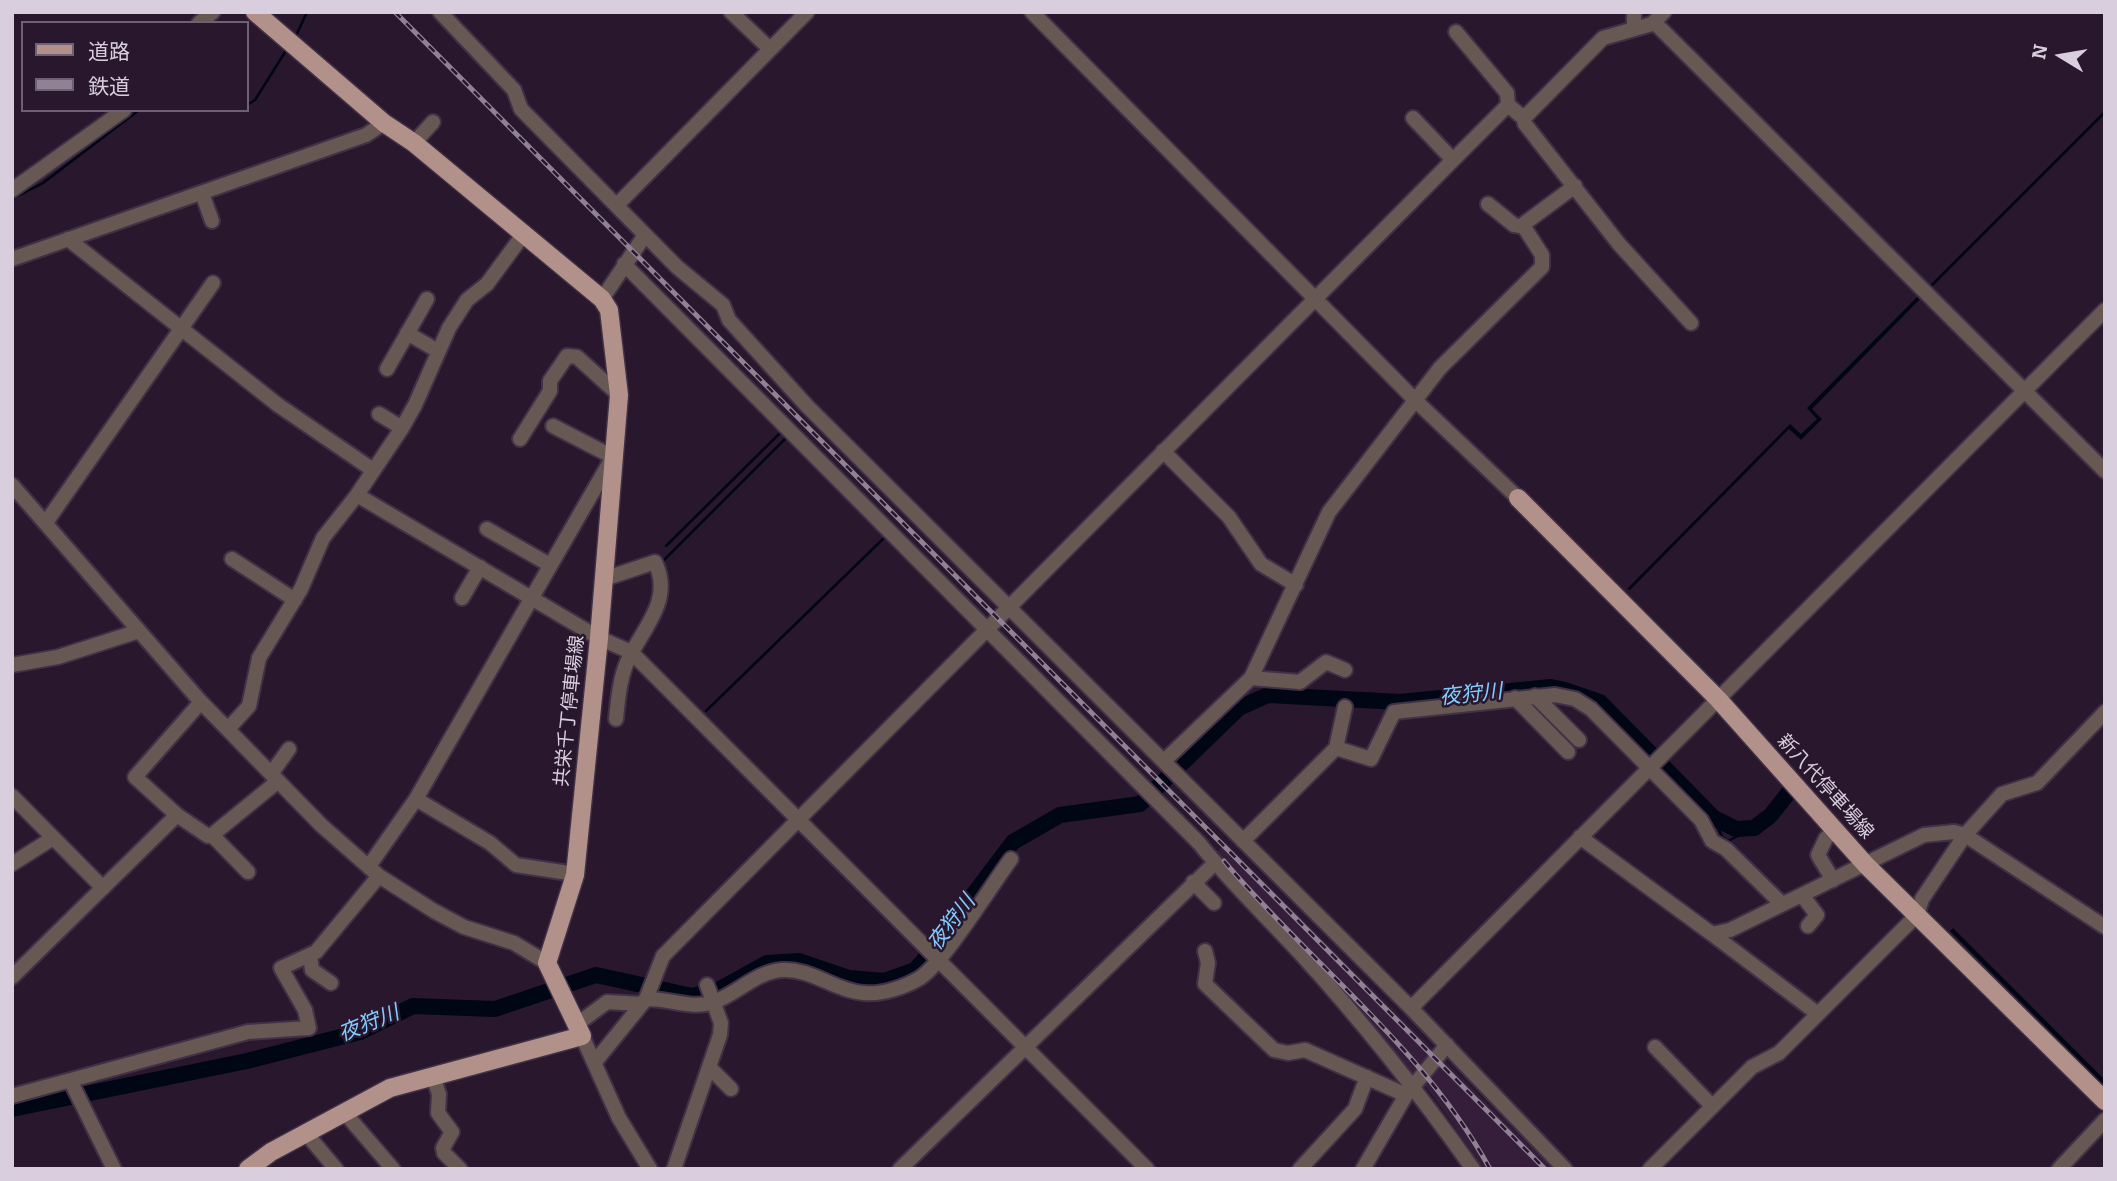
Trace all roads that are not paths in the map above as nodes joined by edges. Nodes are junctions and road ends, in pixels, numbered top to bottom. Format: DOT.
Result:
graph roads {
  1 [pos="255,12"];
  2 [pos="440,12"];
  3 [pos="731,12"];
  4 [pos="807,12"];
  5 [pos="1032,12"];
  6 [pos="1634,12"];
  7 [pos="1659,17"];
  8 [pos="1634,29"];
  9 [pos="1456,32"];
  10 [pos="770,49"];
  11 [pos="1508,105"];
  12 [pos="121,112"];
  13 [pos="1523,117"];
  14 [pos="1413,118"];
  15 [pos="433,122"];
  16 [pos="384,123"];
  17 [pos="414,143"];
  18 [pos="1453,160"];
  19 [pos="1575,187"];
  20 [pos="12,190"];
  21 [pos="202,193"];
  22 [pos="1488,204"];
  23 [pos="617,205"];
  24 [pos="212,221"];
  25 [pos="1524,227"];
  26 [pos="523,235"];
  27 [pos="645,235"];
  28 [pos="68,239"];
  29 [pos="12,260"];
  30 [pos="624,264"];
  31 [pos="213,283"];
  32 [pos="1317,297"];
  33 [pos="427,299"];
  34 [pos="602,299"];
  35 [pos="2105,310"];
  36 [pos="1691,323"];
  37 [pos="183,330"];
  38 [pos="407,333"];
  39 [pos="438,351"];
  40 [pos="387,369"];
  41 [pos="2023,390"];
  42 [pos="619,395"];
  43 [pos="1417,402"];
  44 [pos="379,414"];
  45 [pos="553,426"];
  46 [pos="402,428"];
  47 [pos="520,439"];
  48 [pos="1164,451"];
  49 [pos="613,455"];
  50 [pos="2098,464"];
  51 [pos="373,470"];
  52 [pos="12,485"];
  53 [pos="357,495"];
  54 [pos="1518,498"];
  55 [pos="47,521"];
  56 [pos="487,529"];
  57 [pos="232,559"];
  58 [pos="550,565"];
  59 [pos="480,568"];
  60 [pos="604,579"];
  61 [pos="1296,585"];
  62 [pos="463,598"];
  63 [pos="532,598"];
  64 [pos="295,600"];
  65 [pos="1007,608"];
  66 [pos="987,628"];
  67 [pos="139,631"];
  68 [pos="599,638"];
  69 [pos="631,652"];
  70 [pos="12,665"];
  71 [pos="1345,670"];
  72 [pos="1258,679"];
  73 [pos="1535,695"];
  74 [pos="1515,698"];
  75 [pos="1718,699"];
  76 [pos="201,702"];
  77 [pos="1345,707"];
  78 [pos="2105,712"];
  79 [pos="616,719"];
  80 [pos="228,729"];
  81 [pos="1579,740"];
  82 [pos="1336,748"];
  83 [pos="289,749"];
  84 [pos="1568,752"];
  85 [pos="1164,762"];
  86 [pos="1655,764"];
  87 [pos="274,778"];
  88 [pos="12,796"];
  89 [pos="416,799"];
  90 [pos="177,815"];
  91 [pos="799,818"];
  92 [pos="1835,831"];
  93 [pos="212,835"];
  94 [pos="1965,835"];
  95 [pos="1580,837"];
  96 [pos="53,838"];
  97 [pos="1243,841"];
  98 [pos="1011,859"];
  99 [pos="1215,863"];
  100 [pos="12,864"];
  101 [pos="1866,865"];
  102 [pos="374,871"];
  103 [pos="248,872"];
  104 [pos="575,874"];
  105 [pos="1833,880"];
  106 [pos="1194,882"];
  107 [pos="103,888"];
  108 [pos="1802,895"];
  109 [pos="1214,903"];
  110 [pos="1782,904"];
  111 [pos="1917,915"];
  112 [pos="1808,926"];
  113 [pos="2105,927"];
  114 [pos="1712,934"];
  115 [pos="1205,951"];
  116 [pos="310,956"];
  117 [pos="937,959"];
  118 [pos="550,968"];
  119 [pos="12,976"];
  120 [pos="331,983"];
  121 [pos="710,994"];
  122 [pos="645,1000"];
  123 [pos="1411,1008"];
  124 [pos="1818,1014"];
  125 [pos="579,1030"];
  126 [pos="1447,1045"];
  127 [pos="1024,1046"];
  128 [pos="1655,1047"];
  129 [pos="594,1063"];
  130 [pos="710,1068"];
  131 [pos="433,1077"];
  132 [pos="1367,1077"];
  133 [pos="71,1084"];
  134 [pos="731,1089"];
  135 [pos="1410,1092"];
  136 [pos="12,1096"];
  137 [pos="2105,1101"];
  138 [pos="1713,1106"];
  139 [pos="344,1112"];
  140 [pos="2105,1120"];
  141 [pos="306,1132"];
  142 [pos="114,1169"];
  143 [pos="248,1169"];
  144 [pos="336,1169"];
  145 [pos="393,1169"];
  146 [pos="460,1169"];
  147 [pos="650,1169"];
  148 [pos="674,1169"];
  149 [pos="900,1169"];
  150 [pos="1147,1169"];
  151 [pos="1300,1169"];
  152 [pos="1363,1169"];
  153 [pos="1473,1169"];
  154 [pos="1564,1169"];
  155 [pos="1650,1169"];
  156 [pos="2059,1169"];
  1 -- 16 [label="main road"];
  2 -- 23 [label="street"];
  3 -- 10 [label="street"];
  4 -- 10 [label="street"];
  5 -- 32 [label="street"];
  6 -- 8 [label="street"];
  7 -- 8 [label="street"];
  7 -- 41 [label="street"];
  8 -- 13 [label="street"];
  9 -- 11 [label="street"];
  10 -- 23 [label="street"];
  11 -- 13 [label="street"];
  11 -- 18 [label="street"];
  12 -- 20 [label="street"];
  13 -- 19 [label="street"];
  14 -- 18 [label="street"];
  15 -- 17 [label="street"];
  16 -- 17 [label="main road"];
  16 -- 21 [label="street"];
  17 -- 26 [label="main road"];
  18 -- 32 [label="street"];
  19 -- 25 [label="street"];
  19 -- 36 [label="street"];
  21 -- 24 [label="street"];
  21 -- 28 [label="street"];
  22 -- 25 [label="street"];
  23 -- 27 [label="street"];
  25 -- 43 [label="street"];
  26 -- 34 [label="main road"];
  26 -- 39 [label="street"];
  27 -- 30 [label="street"];
  27 -- 65 [label="street"];
  28 -- 29 [label="street"];
  28 -- 37 [label="street"];
  30 -- 34 [label="street"];
  30 -- 66 [label="street"];
  31 -- 37 [label="street"];
  32 -- 43 [label="street"];
  32 -- 48 [label="street"];
  33 -- 38 [label="street"];
  34 -- 42 [label="main road, 共栄千丁停車場線"];
  35 -- 41 [label="street"];
  37 -- 51 [label="street"];
  37 -- 55 [label="street"];
  38 -- 39 [label="street"];
  38 -- 40 [label="street"];
  39 -- 46 [label="street"];
  41 -- 50 [label="street"];
  41 -- 75 [label="street"];
  42 -- 47 [label="street"];
  42 -- 49 [label="main road, 共栄千丁停車場線"];
  43 -- 54 [label="street"];
  43 -- 61 [label="street"];
  44 -- 46 [label="street"];
  45 -- 49 [label="street"];
  46 -- 51 [label="street"];
  48 -- 61 [label="street"];
  48 -- 65 [label="street"];
  49 -- 58 [label="street"];
  49 -- 60 [label="main road, 共栄千丁停車場線"];
  51 -- 53 [label="street"];
  52 -- 55 [label="street"];
  53 -- 59 [label="street"];
  53 -- 64 [label="street"];
  54 -- 75 [label="main road, 新八代停車場線"];
  55 -- 67 [label="street"];
  56 -- 58 [label="street"];
  57 -- 64 [label="street"];
  58 -- 63 [label="street"];
  59 -- 62 [label="street"];
  59 -- 63 [label="street"];
  60 -- 68 [label="main road, 共栄千丁停車場線"];
  60 -- 69 [label="street"];
  61 -- 72 [label="street"];
  63 -- 68 [label="street"];
  63 -- 89 [label="street"];
  64 -- 80 [label="street"];
  65 -- 66 [label="street"];
  65 -- 85 [label="street"];
  66 -- 91 [label="street"];
  66 -- 99 [label="street"];
  67 -- 70 [label="street"];
  67 -- 76 [label="street"];
  68 -- 69 [label="street"];
  68 -- 104 [label="main road, 共栄千丁停車場線"];
  69 -- 79 [label="street"];
  69 -- 91 [label="street"];
  71 -- 72 [label="street"];
  72 -- 85 [label="street"];
  73 -- 74 [label="street"];
  73 -- 81 [label="street"];
  73 -- 86 [label="street"];
  74 -- 82 [label="street"];
  74 -- 84 [label="street"];
  75 -- 86 [label="street"];
  75 -- 92 [label="main road, 新八代停車場線"];
  76 -- 80 [label="street"];
  76 -- 90 [label="street"];
  77 -- 82 [label="street"];
  78 -- 94 [label="street"];
  80 -- 87 [label="street"];
  82 -- 97 [label="street"];
  83 -- 87 [label="street"];
  85 -- 97 [label="street"];
  86 -- 95 [label="street"];
  86 -- 110 [label="street"];
  87 -- 93 [label="street"];
  87 -- 102 [label="street"];
  88 -- 96 [label="street"];
  89 -- 102 [label="street"];
  89 -- 104 [label="street"];
  90 -- 93 [label="street"];
  90 -- 107 [label="street"];
  91 -- 117 [label="street"];
  91 -- 122 [label="street"];
  92 -- 101 [label="main road, 新八代停車場線"];
  92 -- 105 [label="street"];
  93 -- 103 [label="street"];
  94 -- 101 [label="street"];
  94 -- 111 [label="street"];
  94 -- 113 [label="street"];
  95 -- 114 [label="street"];
  95 -- 123 [label="street"];
  96 -- 100 [label="street"];
  96 -- 107 [label="street"];
  97 -- 123 [label="street"];
  98 -- 117 [label="street"];
  99 -- 106 [label="street"];
  99 -- 135 [label="street"];
  101 -- 105 [label="street"];
  101 -- 111 [label="main road, 新八代停車場線"];
  102 -- 116 [label="street"];
  102 -- 118 [label="street"];
  104 -- 118 [label="main road, 共栄千丁停車場線"];
  105 -- 108 [label="street"];
  106 -- 109 [label="street"];
  106 -- 127 [label="street"];
  107 -- 119 [label="street"];
  108 -- 110 [label="street"];
  108 -- 112 [label="street"];
  110 -- 114 [label="street"];
  111 -- 124 [label="street"];
  111 -- 137 [label="main road, 新八代停車場線"];
  114 -- 124 [label="street"];
  115 -- 132 [label="street"];
  116 -- 120 [label="street"];
  116 -- 133 [label="street"];
  117 -- 121 [label="street"];
  117 -- 127 [label="street"];
  118 -- 125 [label="main road"];
  121 -- 122 [label="street"];
  121 -- 130 [label="street"];
  122 -- 125 [label="street"];
  122 -- 129 [label="street"];
  123 -- 126 [label="street"];
  124 -- 138 [label="street"];
  125 -- 129 [label="street"];
  125 -- 131 [label="main road"];
  126 -- 135 [label="street"];
  126 -- 154 [label="street"];
  127 -- 149 [label="street"];
  127 -- 150 [label="street"];
  128 -- 138 [label="street"];
  129 -- 147 [label="street"];
  130 -- 134 [label="street"];
  130 -- 148 [label="street"];
  131 -- 139 [label="main road"];
  131 -- 146 [label="street"];
  132 -- 135 [label="street"];
  132 -- 151 [label="street"];
  133 -- 136 [label="street"];
  133 -- 142 [label="street"];
  135 -- 152 [label="street"];
  135 -- 153 [label="street"];
  138 -- 155 [label="street"];
  139 -- 141 [label="main road"];
  139 -- 145 [label="street"];
  140 -- 156 [label="street"];
  141 -- 143 [label="main road"];
  141 -- 144 [label="street"];
}
